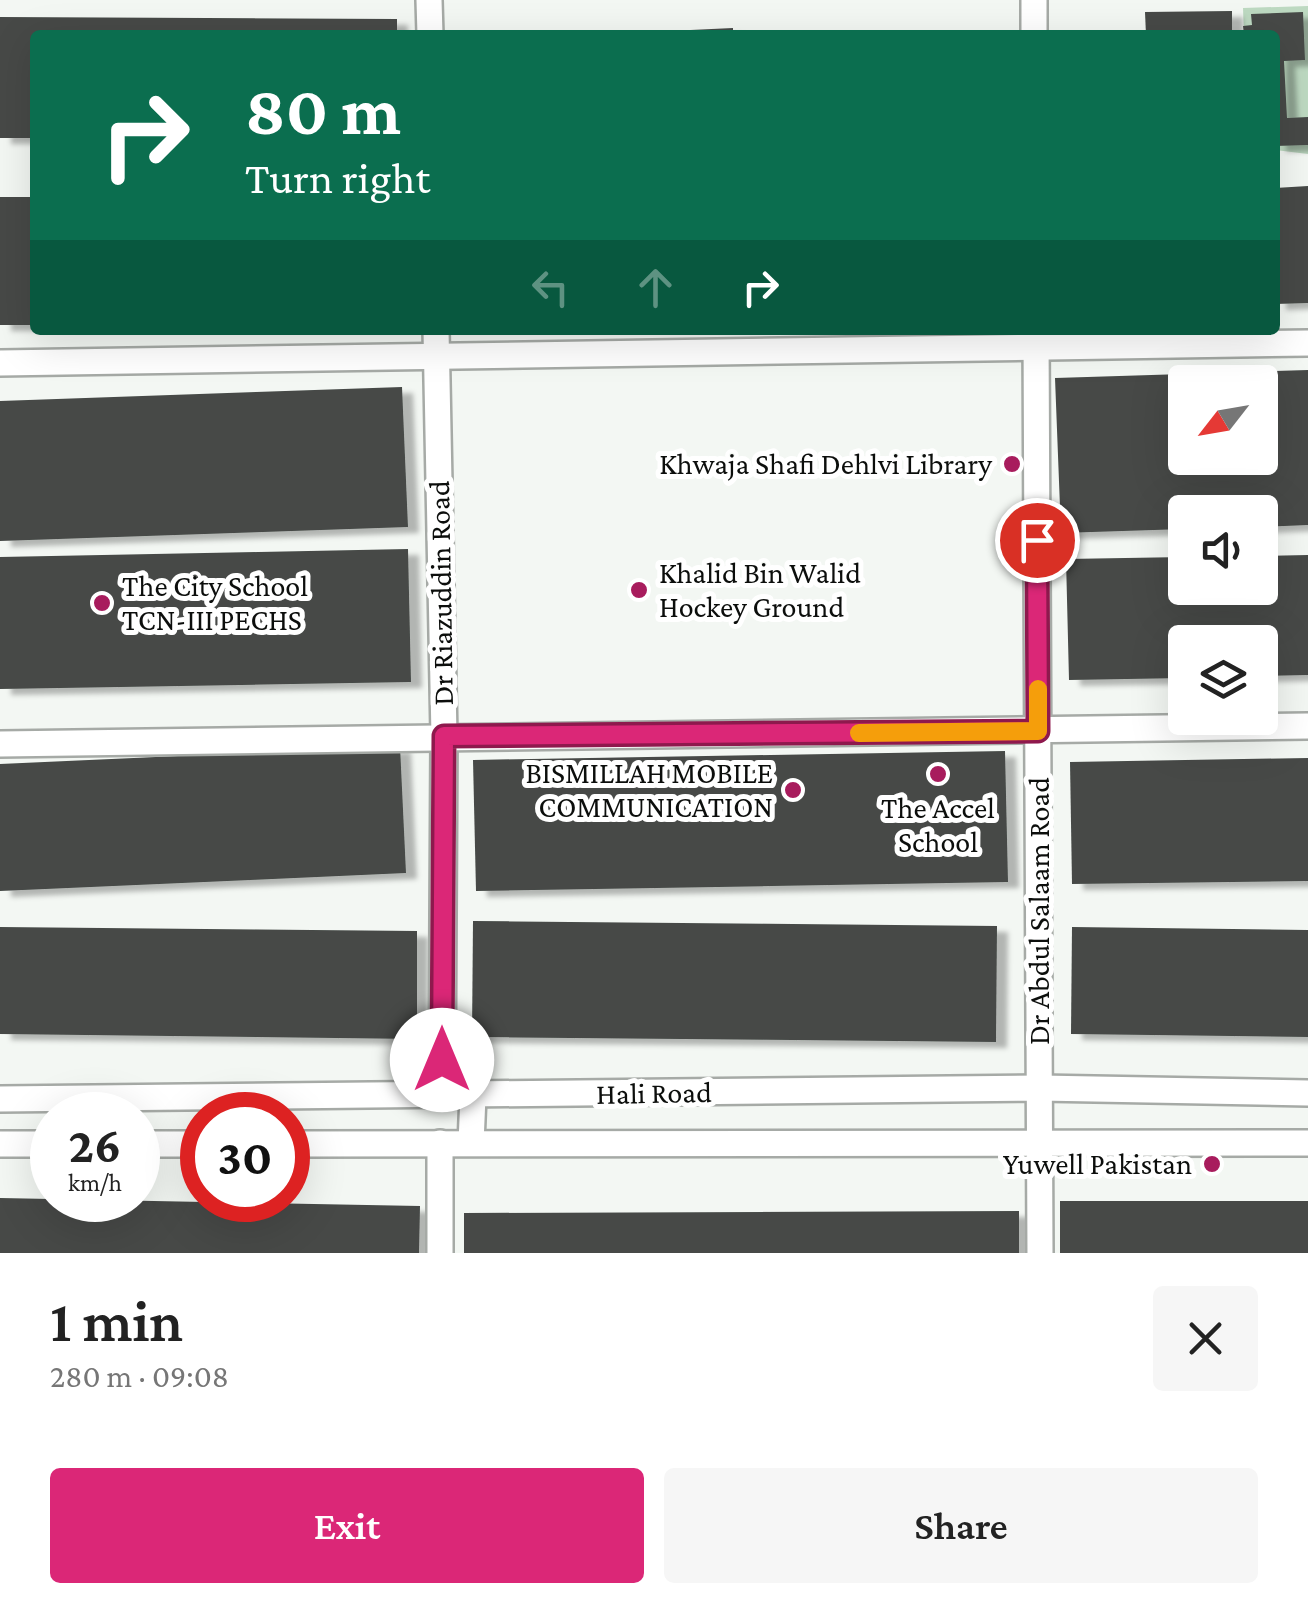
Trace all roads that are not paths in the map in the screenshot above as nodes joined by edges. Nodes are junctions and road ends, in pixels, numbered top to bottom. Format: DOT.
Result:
graph roads {
  1 [pos="430,0"];
  2 [pos="1034,0"];
  3 [pos="430,30"];
  4 [pos="1034,30"];
  5 [pos="1036,339"];
  6 [pos="436,342"];
  7 [pos="1308,344"];
  8 [pos="0,363"];
  9 [pos="1308,726"];
  10 [pos="1038,731"];
  11 [pos="444,736"];
  12 [pos="0,744"];
  13 [pos="1040,1088"];
  14 [pos="1308,1093"];
  15 [pos="433,1096"];
  16 [pos="473,1096"];
  17 [pos="0,1099"];
  18 [pos="433,1143"];
  19 [pos="471,1143"];
  20 [pos="1040,1143"];
  21 [pos="1308,1143"];
  22 [pos="0,1144"];
  23 [pos="30,1144"];
  24 [pos="310,1144"];
  25 [pos="440,1253"];
  26 [pos="1040,1253"];
  1 -- 3 [label="street"];
  2 -- 4 [label="street"];
  5 -- 6 [label="street"];
  5 -- 7 [label="street"];
  5 -- 10 [label="street, Dr Abdul Salaam Road"];
  6 -- 8 [label="street"];
  6 -- 11 [label="street, Dr Riazuddin Road"];
  9 -- 10 [label="street"];
  10 -- 11 [label="street"];
  10 -- 13 [label="street, Dr Abdul Salaam Road"];
  11 -- 12 [label="street"];
  11 -- 15 [label="street, Dr Riazuddin Road"];
  13 -- 14 [label="street, Hali Road"];
  13 -- 16 [label="street, Hali Road"];
  13 -- 20 [label="street, Dr Abdul Salaam Road"];
  15 -- 16 [label="street, Hali Road"];
  15 -- 17 [label="street, Hali Road"];
  15 -- 18 [label="street, Dr Riazuddin Road"];
  16 -- 19 [label="street"];
  18 -- 19 [label="street, Hali Road"];
  18 -- 24 [label="street, Hali Road"];
  18 -- 25 [label="street"];
  19 -- 20 [label="street, Hali Road"];
  20 -- 21 [label="street, Hali Road"];
  20 -- 26 [label="street, Dr Abdul Salaam Road"];
  22 -- 23 [label="street"];
}
